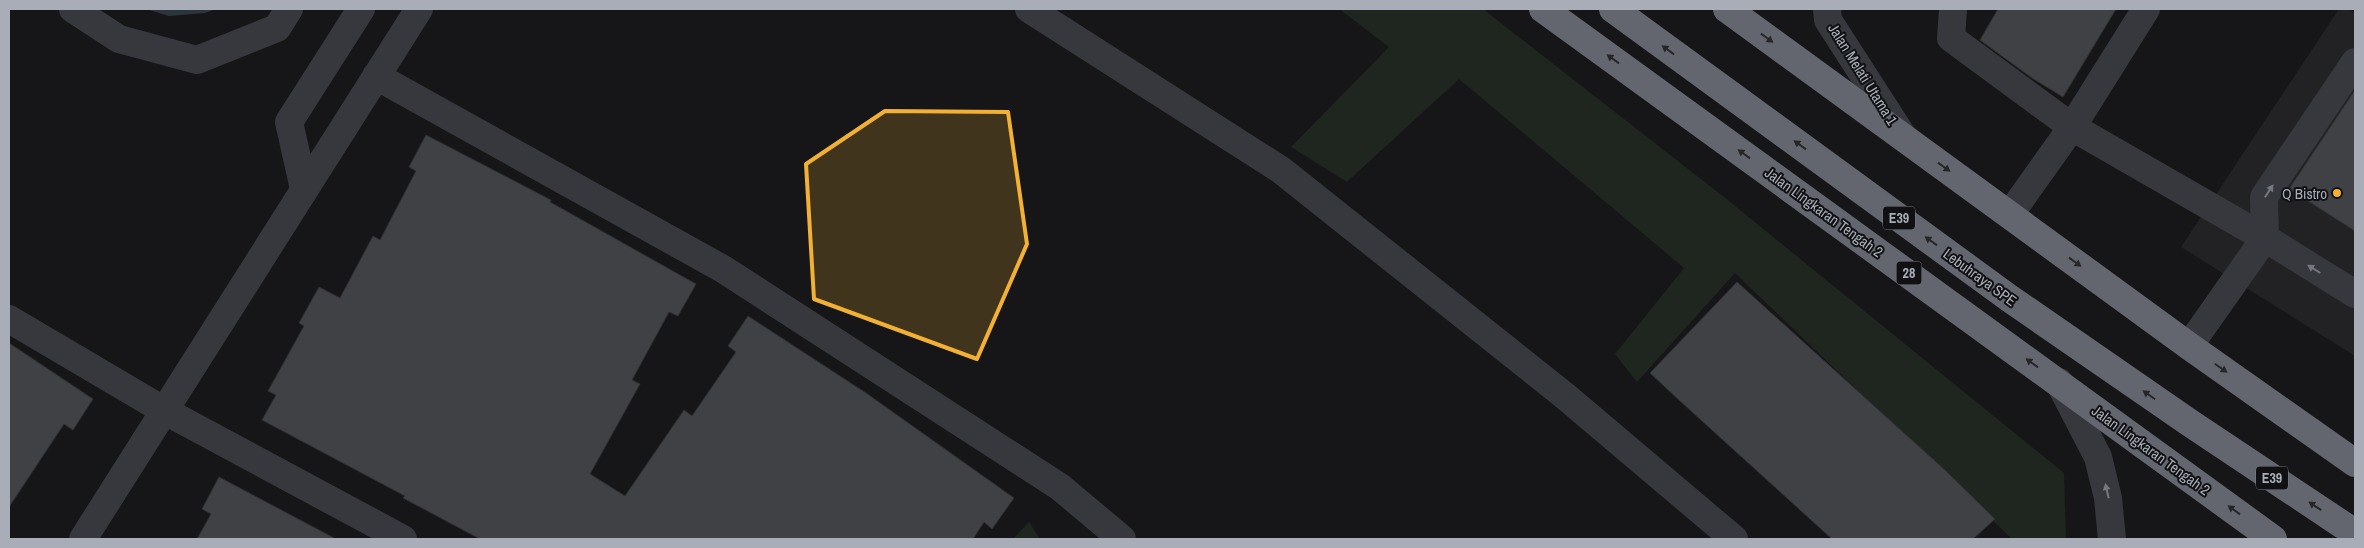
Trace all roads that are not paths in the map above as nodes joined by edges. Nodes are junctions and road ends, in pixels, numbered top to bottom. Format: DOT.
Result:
graph roads {
  1 [pos="73,9"];
  2 [pos="289,9"];
  3 [pos="361,9"];
  4 [pos="419,9"];
  5 [pos="1029,9"];
  6 [pos="1543,9"];
  7 [pos="1613,9"];
  8 [pos="1727,9"];
  9 [pos="1827,9"];
  10 [pos="1953,9"];
  11 [pos="2146,9"];
  12 [pos="2355,62"];
  13 [pos="376,76"];
  14 [pos="2072,128"];
  15 [pos="1904,138"];
  16 [pos="304,189"];
  17 [pos="2010,214"];
  18 [pos="2265,238"];
  19 [pos="2355,294"];
  20 [pos="9,319"];
  21 [pos="2189,346"];
  22 [pos="2059,382"];
  23 [pos="165,411"];
  24 [pos="2355,463"];
  25 [pos="2355,533"];
  26 [pos="82,539"];
  27 [pos="403,539"];
  28 [pos="1122,539"];
  29 [pos="1734,539"];
  30 [pos="2112,539"];
  31 [pos="2273,539"];
  1 -- 2 [label="street"];
  3 -- 16 [label="street"];
  4 -- 13 [label="street"];
  5 -- 29 [label="street"];
  22 -- 6 [label="highway, Jalan Lingkaran Tengah 2 / 28, one-way"];
  25 -- 7 [label="highway, Lebuhraya SPE / E39, one-way"];
  8 -- 15 [label="highway, one-way"];
  9 -- 15 [label="street, Jalan Melati Utama 1"];
  10 -- 14 [label="street"];
  11 -- 14 [label="street"];
  18 -- 12 [label="street, one-way"];
  13 -- 16 [label="street"];
  13 -- 28 [label="street"];
  14 -- 17 [label="street"];
  14 -- 18 [label="street"];
  15 -- 17 [label="highway, one-way"];
  16 -- 23 [label="street"];
  17 -- 21 [label="highway, one-way"];
  19 -- 18 [label="street, one-way"];
  18 -- 21 [label="street"];
  20 -- 23 [label="street"];
  21 -- 24 [label="highway, one-way"];
  30 -- 22 [label="street, one-way"];
  31 -- 22 [label="highway, Jalan Lingkaran Tengah 2 / 28, one-way"];
  23 -- 26 [label="street"];
  23 -- 27 [label="street"];
}
